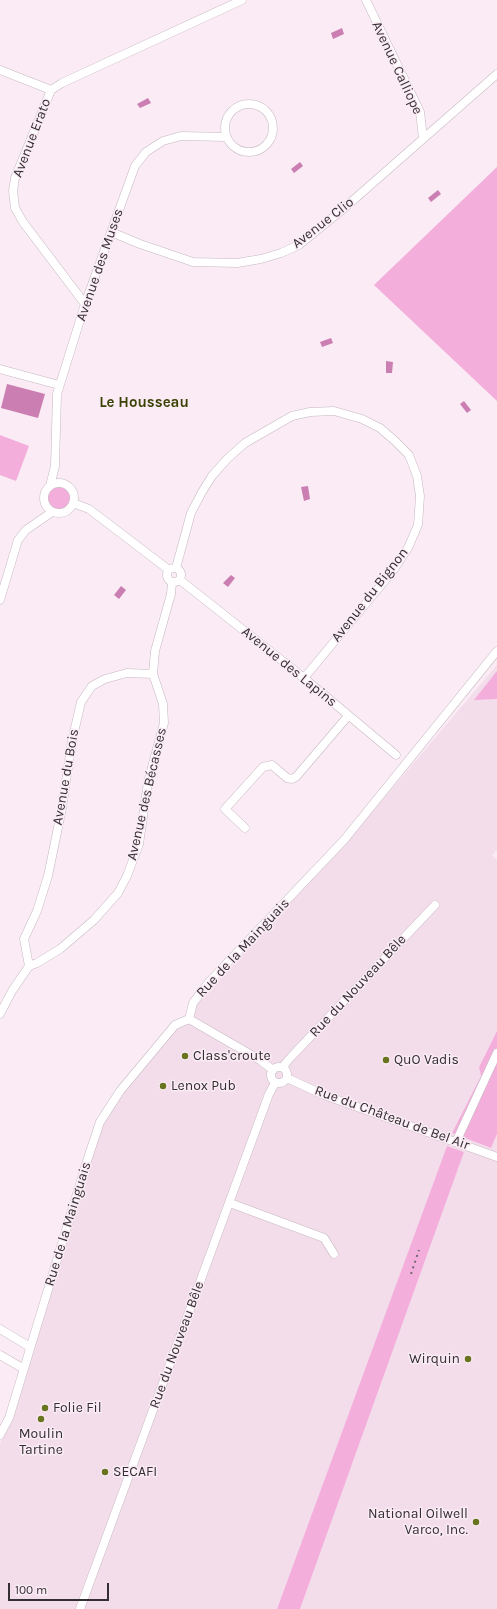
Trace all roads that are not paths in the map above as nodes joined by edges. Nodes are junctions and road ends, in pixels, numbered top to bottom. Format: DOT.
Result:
graph roads {
  1 [pos="242,0"];
  2 [pos="366,0"];
  3 [pos="0,70"];
  4 [pos="497,74"];
  5 [pos="51,90"];
  6 [pos="226,137"];
  7 [pos="423,138"];
  8 [pos="111,232"];
  9 [pos="85,304"];
  10 [pos="0,369"];
  11 [pos="60,386"];
  12 [pos="55,466"];
  13 [pos="66,485"];
  14 [pos="50,486"];
  15 [pos="73,503"];
  16 [pos="52,512"];
  17 [pos="172,569"];
  18 [pos="176,581"];
  19 [pos="0,600"];
  20 [pos="497,651"];
  21 [pos="153,674"];
  22 [pos="304,678"];
  23 [pos="348,716"];
  24 [pos="396,755"];
  25 [pos="245,828"];
  26 [pos="435,905"];
  27 [pos="29,966"];
  28 [pos="0,1014"];
  29 [pos="189,1019"];
  30 [pos="497,1053"];
  31 [pos="284,1068"];
  32 [pos="273,1070"];
  33 [pos="287,1078"];
  34 [pos="275,1082"];
  35 [pos="456,1142"];
  36 [pos="497,1157"];
  37 [pos="230,1203"];
  38 [pos="334,1254"];
  39 [pos="0,1329"];
  40 [pos="30,1347"];
  41 [pos="0,1355"];
  42 [pos="24,1369"];
  43 [pos="0,1435"];
  44 [pos="80,1609"];
  1 -- 5 [label="street, Avenue Erato"];
  2 -- 7 [label="street, Avenue Calliope"];
  3 -- 5 [label="street"];
  4 -- 7 [label="street, Avenue Clio"];
  5 -- 9 [label="street, Avenue Erato"];
  6 -- 6 [label="street"];
  6 -- 8 [label="street, Avenue des Muses"];
  7 -- 8 [label="street, Avenue Clio"];
  8 -- 9 [label="street, Avenue des Muses"];
  9 -- 11 [label="street, Avenue des Muses"];
  10 -- 11 [label="street"];
  11 -- 12 [label="street, Avenue des Muses"];
  12 -- 13 [label="street"];
  12 -- 14 [label="street, Avenue des Muses"];
  13 -- 14 [label="street"];
  13 -- 15 [label="street"];
  14 -- 16 [label="street"];
  15 -- 16 [label="street"];
  15 -- 17 [label="street"];
  16 -- 19 [label="street"];
  17 -- 18 [label="street"];
  17 -- 18 [label="street"];
  17 -- 22 [label="street, Avenue du Bignon"];
  18 -- 21 [label="street"];
  18 -- 22 [label="street, Avenue des Lapins"];
  20 -- 29 [label="street, Rue de la Mainguais"];
  21 -- 27 [label="street, Avenue des Bécasses"];
  21 -- 27 [label="street, Avenue du Bois"];
  22 -- 23 [label="street, Avenue des Lapins"];
  23 -- 24 [label="street, Avenue des Lapins"];
  23 -- 25 [label="street"];
  26 -- 31 [label="street, Rue du Nouveau Bêle"];
  27 -- 28 [label="street"];
  29 -- 32 [label="street"];
  29 -- 40 [label="street, Rue de la Mainguais"];
  30 -- 35 [label="street"];
  31 -- 32 [label="street"];
  31 -- 33 [label="street"];
  32 -- 34 [label="street"];
  33 -- 34 [label="street"];
  33 -- 35 [label="street, Rue du Château de Bel Air"];
  34 -- 37 [label="street, Rue du Nouveau Bêle"];
  35 -- 36 [label="street, Rue du Château de Bel Air"];
  37 -- 38 [label="street"];
  37 -- 44 [label="street, Rue du Nouveau Bêle"];
  39 -- 40 [label="street"];
  40 -- 42 [label="street, Rue de la Mainguais"];
  41 -- 42 [label="street"];
  42 -- 43 [label="street, Rue de la Mainguais"];
}
